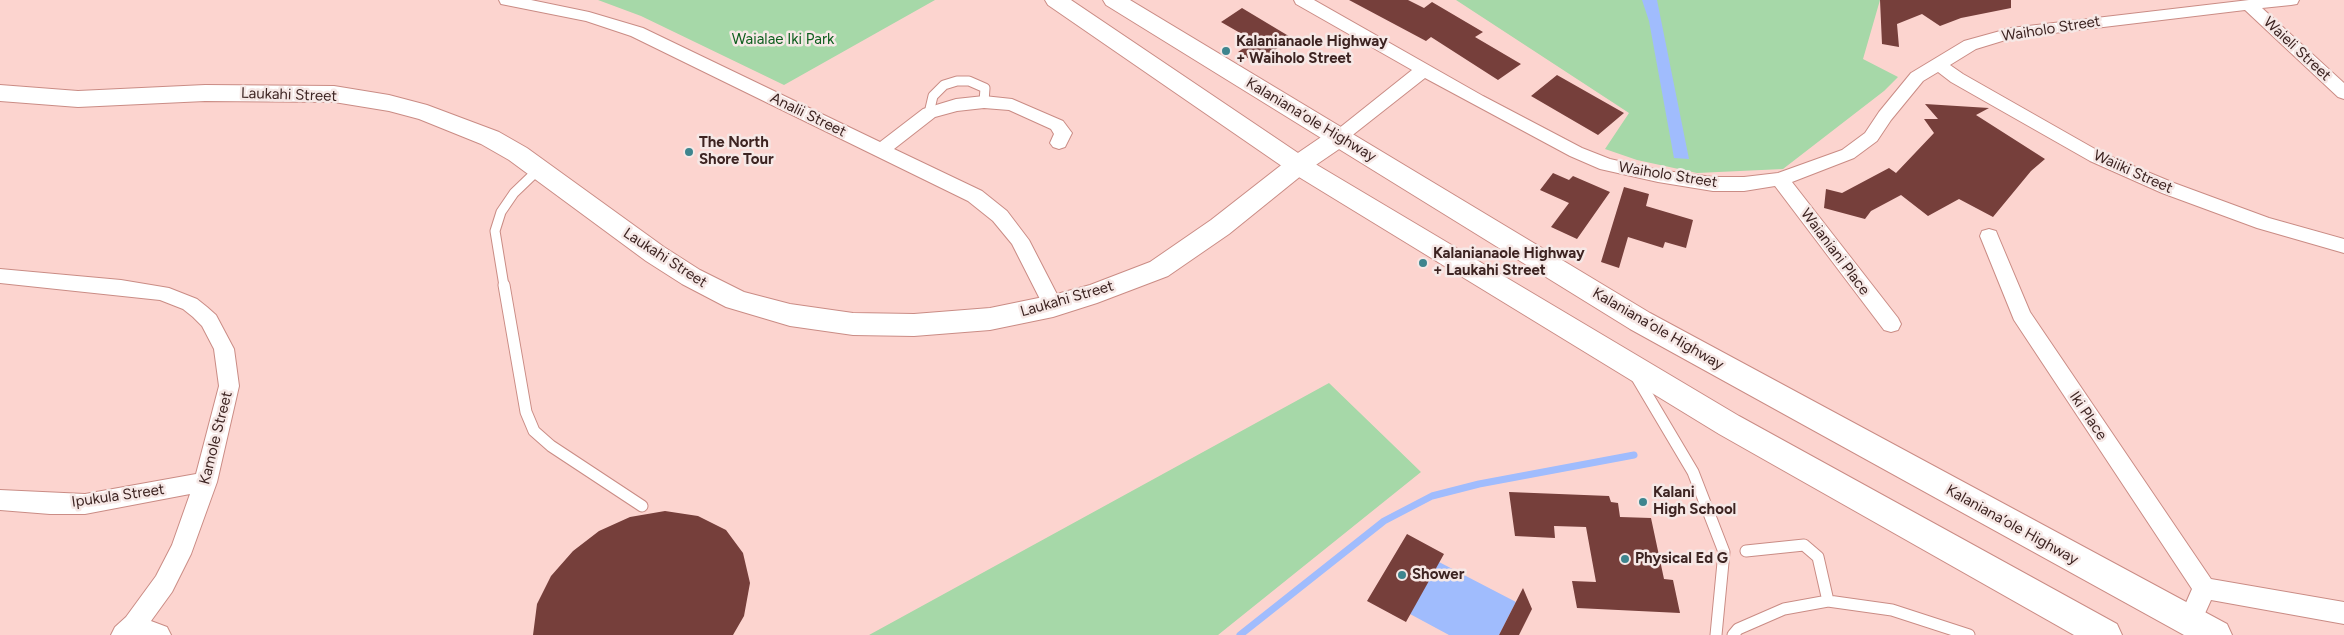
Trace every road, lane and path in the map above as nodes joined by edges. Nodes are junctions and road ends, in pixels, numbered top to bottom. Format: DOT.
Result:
graph roads {
  1 [pos="507,0"];
  2 [pos="1056,0"];
  3 [pos="1114,0"];
  4 [pos="1302,0"];
  5 [pos="2291,0"];
  6 [pos="2249,5"];
  7 [pos="1938,64"];
  8 [pos="1424,70"];
  9 [pos="2344,92"];
  10 [pos="0,93"];
  11 [pos="1339,137"];
  12 [pos="1059,143"];
  13 [pos="882,150"];
  14 [pos="1298,165"];
  15 [pos="539,169"];
  16 [pos="1780,179"];
  17 [pos="1989,236"];
  18 [pos="2344,246"];
  19 [pos="0,276"];
  20 [pos="1053,306"];
  21 [pos="1890,324"];
  22 [pos="1631,367"];
  23 [pos="206,482"];
  24 [pos="0,500"];
  25 [pos="642,506"];
  26 [pos="1746,551"];
  27 [pos="2204,588"];
  28 [pos="1828,601"];
  29 [pos="2344,613"];
  30 [pos="2190,621"];
  31 [pos="128,630"];
  32 [pos="159,635"];
  33 [pos="1716,635"];
  34 [pos="1733,635"];
  35 [pos="1969,635"];
  36 [pos="2105,635"];
  37 [pos="2215,635"];
  1 -- 13 [label="street, Analii Street"];
  2 -- 14 [label="main road"];
  3 -- 11 [label="main road, Kalaniana’ole Highway"];
  4 -- 8 [label="street, Waiholo Street"];
  5 -- 6 [label="street, Waiholo Street"];
  6 -- 7 [label="street, Waiholo Street"];
  6 -- 9 [label="street, Waieli Street"];
  7 -- 16 [label="street, Waiholo Street"];
  7 -- 18 [label="street, Waiiki Street"];
  8 -- 11 [label="street"];
  8 -- 16 [label="street, Waiholo Street"];
  10 -- 15 [label="main road, Laukahi Street"];
  11 -- 14 [label="main road, Laukahi Street"];
  11 -- 30 [label="main road, Kalaniana’ole Highway"];
  12 -- 13 [label="street"];
  13 -- 20 [label="street, Analii Street"];
  14 -- 20 [label="main road, Laukahi Street"];
  14 -- 22 [label="main road"];
  15 -- 20 [label="main road, Laukahi Street"];
  15 -- 25 [label="lane"];
  16 -- 21 [label="street, Waianiani Place"];
  17 -- 27 [label="street, Iki Place"];
  19 -- 23 [label="street, Kamole Street"];
  22 -- 33 [label="lane"];
  22 -- 36 [label="main road"];
  23 -- 24 [label="street, Ipukula Street"];
  23 -- 31 [label="street, Kamole Street"];
  26 -- 28 [label="lane"];
  27 -- 29 [label="street"];
  27 -- 30 [label="street"];
  28 -- 34 [label="lane"];
  28 -- 35 [label="lane"];
  30 -- 37 [label="main road, Kalaniana’ole Highway"];
  31 -- 32 [label="street"];
}
